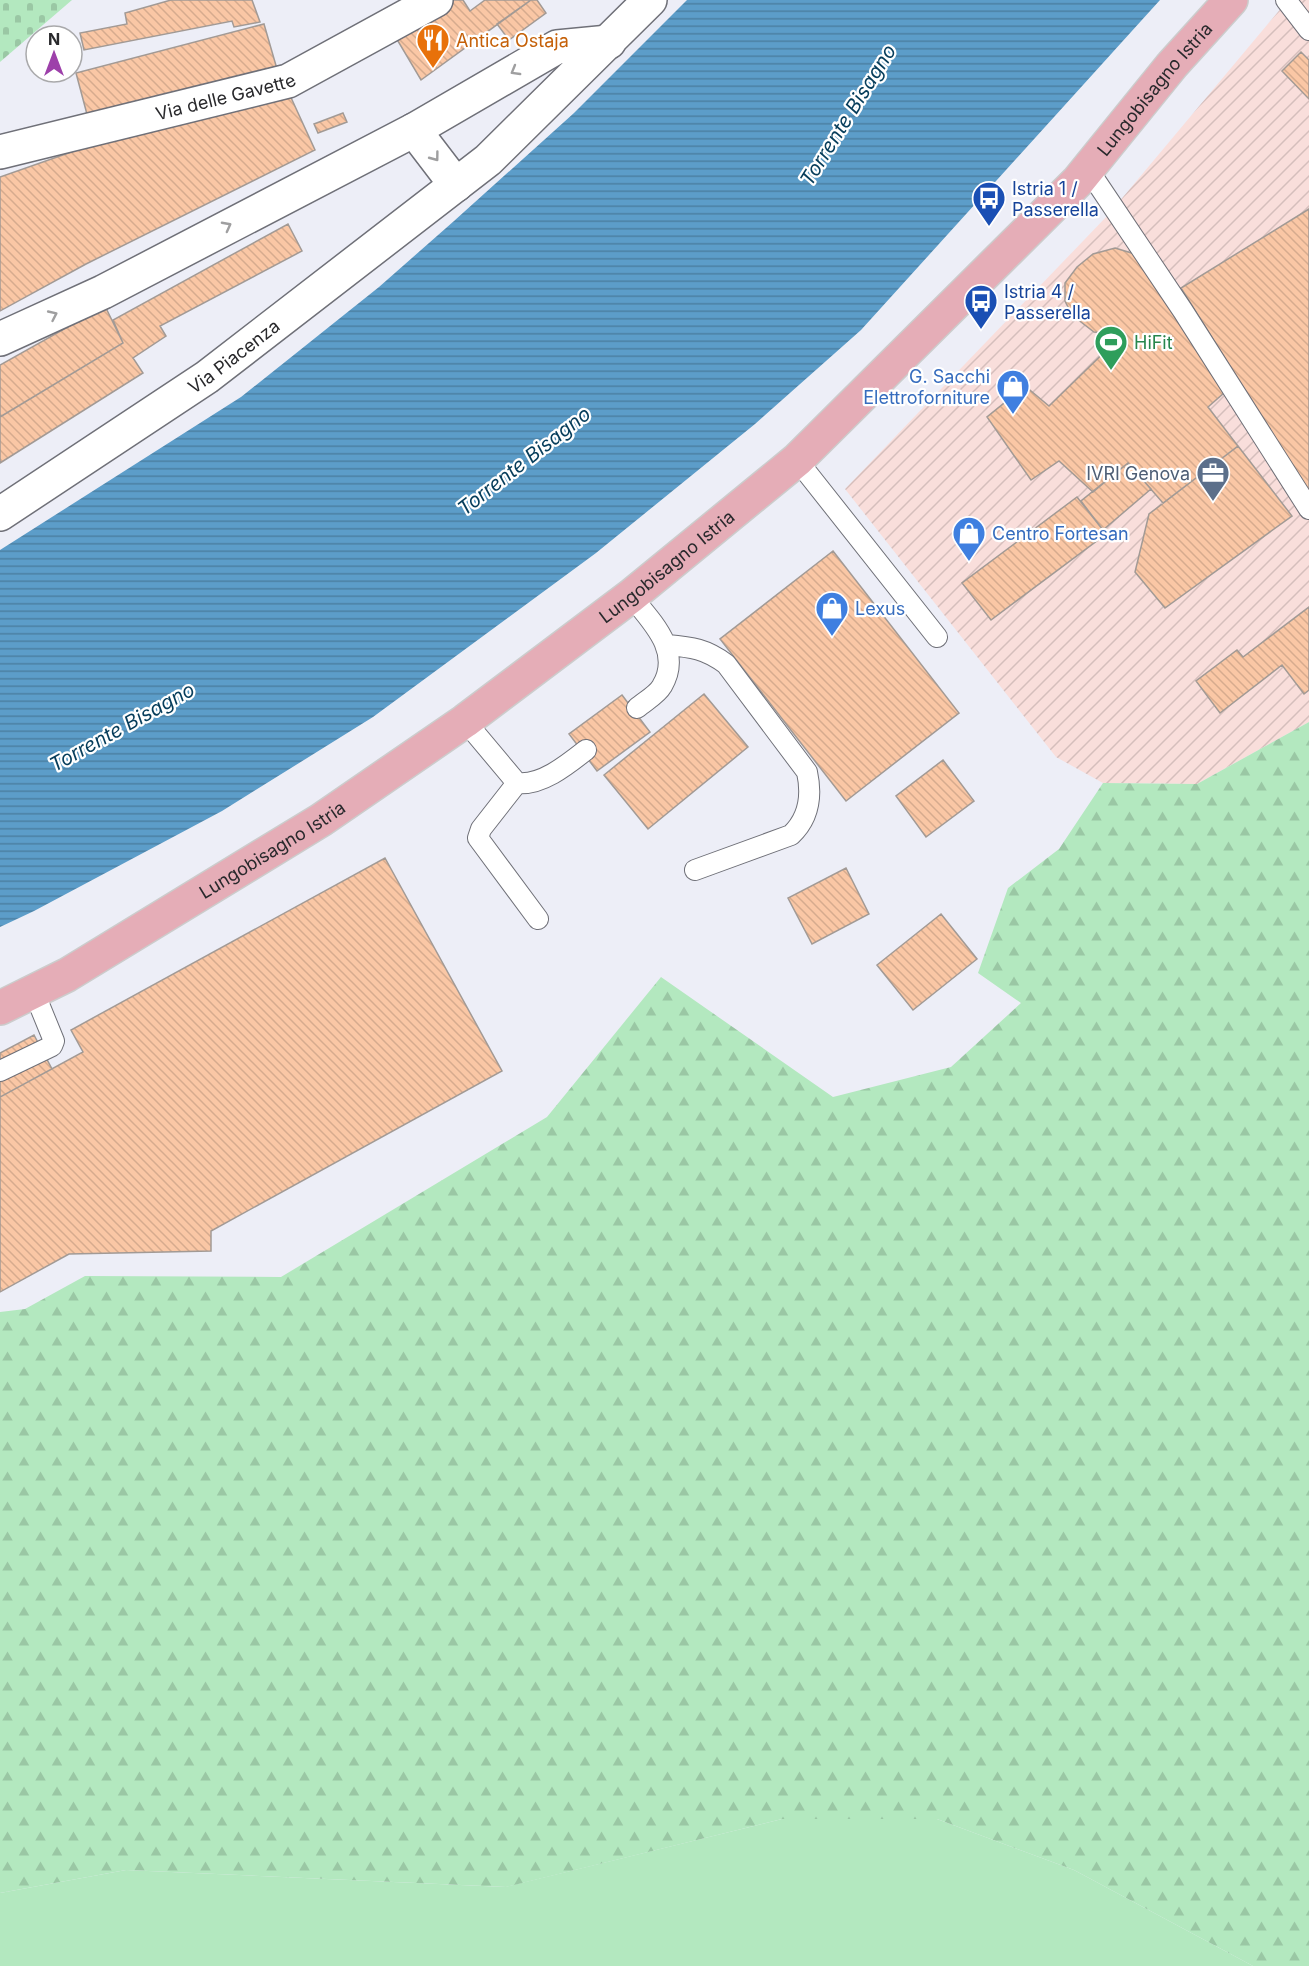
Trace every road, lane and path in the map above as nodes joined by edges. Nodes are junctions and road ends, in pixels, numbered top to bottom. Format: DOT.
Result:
graph roads {
  1 [pos="436,0"];
  2 [pos="650,0"];
  3 [pos="1231,0"];
  4 [pos="1286,0"];
  5 [pos="1309,30"];
  6 [pos="609,42"];
  7 [pos="414,130"];
  8 [pos="0,152"];
  9 [pos="1087,168"];
  10 [pos="456,185"];
  11 [pos="0,339"];
  12 [pos="797,460"];
  13 [pos="1309,509"];
  14 [pos="0,514"];
  15 [pos="631,596"];
  16 [pos="937,637"];
  17 [pos="667,645"];
  18 [pos="637,708"];
  19 [pos="465,721"];
  20 [pos="586,750"];
  21 [pos="517,783"];
  22 [pos="695,870"];
  23 [pos="538,920"];
  24 [pos="34,992"];
  25 [pos="0,1008"];
  26 [pos="0,1071"];
  1 -- 8 [label="street, Via delle Gavette"];
  2 -- 6 [label="street, Via Piacenza"];
  3 -- 9 [label="main road, Lungobisagno Istria"];
  4 -- 5 [label="lane"];
  6 -- 7 [label="street, one-way"];
  6 -- 10 [label="street, Via Piacenza"];
  7 -- 10 [label="street, one-way"];
  11 -- 7 [label="street, one-way"];
  9 -- 12 [label="main road, Lungobisagno Istria"];
  9 -- 13 [label="lane"];
  10 -- 14 [label="street, Via Piacenza"];
  12 -- 15 [label="main road, Lungobisagno Istria"];
  12 -- 16 [label="lane"];
  15 -- 17 [label="lane"];
  15 -- 19 [label="main road, Lungobisagno Istria"];
  17 -- 18 [label="lane"];
  17 -- 22 [label="lane"];
  19 -- 21 [label="lane"];
  19 -- 24 [label="main road, Lungobisagno Istria"];
  20 -- 21 [label="lane"];
  21 -- 23 [label="lane"];
  24 -- 25 [label="main road, Lungobisagno Istria"];
  24 -- 26 [label="lane"];
}
